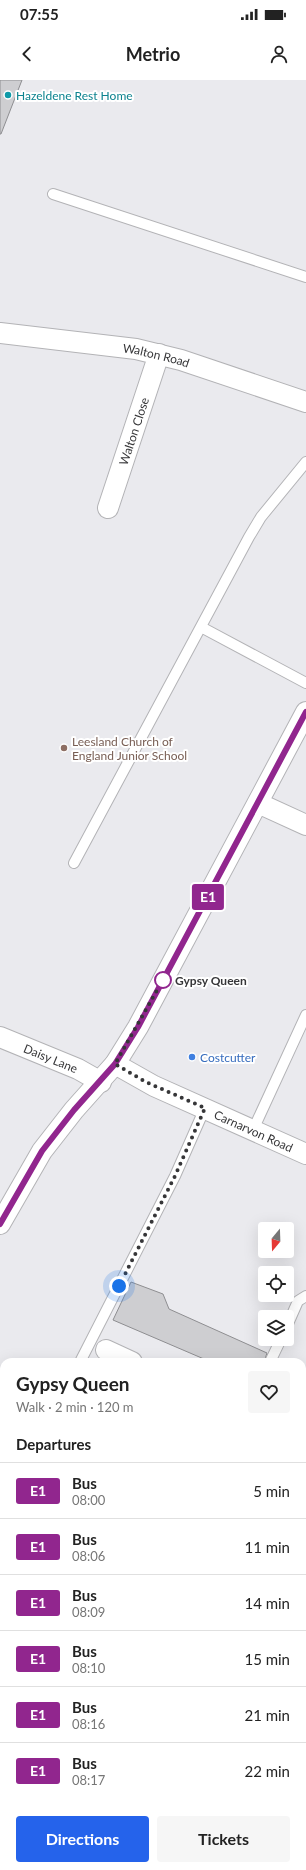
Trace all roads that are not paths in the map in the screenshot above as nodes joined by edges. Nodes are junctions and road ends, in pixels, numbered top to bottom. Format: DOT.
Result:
graph roads {
  1 [pos="53,194"];
  2 [pos="306,277"];
  3 [pos="0,334"];
  4 [pos="158,354"];
  5 [pos="306,402"];
  6 [pos="306,462"];
  7 [pos="108,508"];
  8 [pos="200,627"];
  9 [pos="306,683"];
  10 [pos="306,712"];
  11 [pos="258,803"];
  12 [pos="306,825"];
  13 [pos="74,863"];
  14 [pos="306,1015"];
  15 [pos="0,1036"];
  16 [pos="115,1064"];
  17 [pos="100,1082"];
  18 [pos="205,1108"];
  19 [pos="253,1130"];
  20 [pos="306,1154"];
  21 [pos="0,1224"];
  22 [pos="306,1296"];
  23 [pos="294,1310"];
  24 [pos="278,1346"];
  25 [pos="106,1350"];
  26 [pos="82,1358"];
  27 [pos="123,1358"];
  28 [pos="272,1358"];
  1 -- 2 [label="lane"];
  3 -- 4 [label="street, Walton Road"];
  4 -- 5 [label="street, Walton Road"];
  4 -- 7 [label="street, Walton Close"];
  6 -- 8 [label="lane"];
  8 -- 9 [label="lane"];
  8 -- 13 [label="lane"];
  10 -- 11 [label="street"];
  11 -- 12 [label="street"];
  11 -- 16 [label="street"];
  14 -- 19 [label="lane"];
  15 -- 17 [label="street, Daisy Lane"];
  16 -- 17 [label="street"];
  16 -- 18 [label="street, Carnarvon Road"];
  17 -- 21 [label="street"];
  18 -- 19 [label="street, Carnarvon Road"];
  18 -- 26 [label="lane"];
  19 -- 20 [label="street, Carnarvon Road"];
  22 -- 23 [label="lane"];
  24 -- 28 [label="lane"];
  25 -- 27 [label="street"];
}
